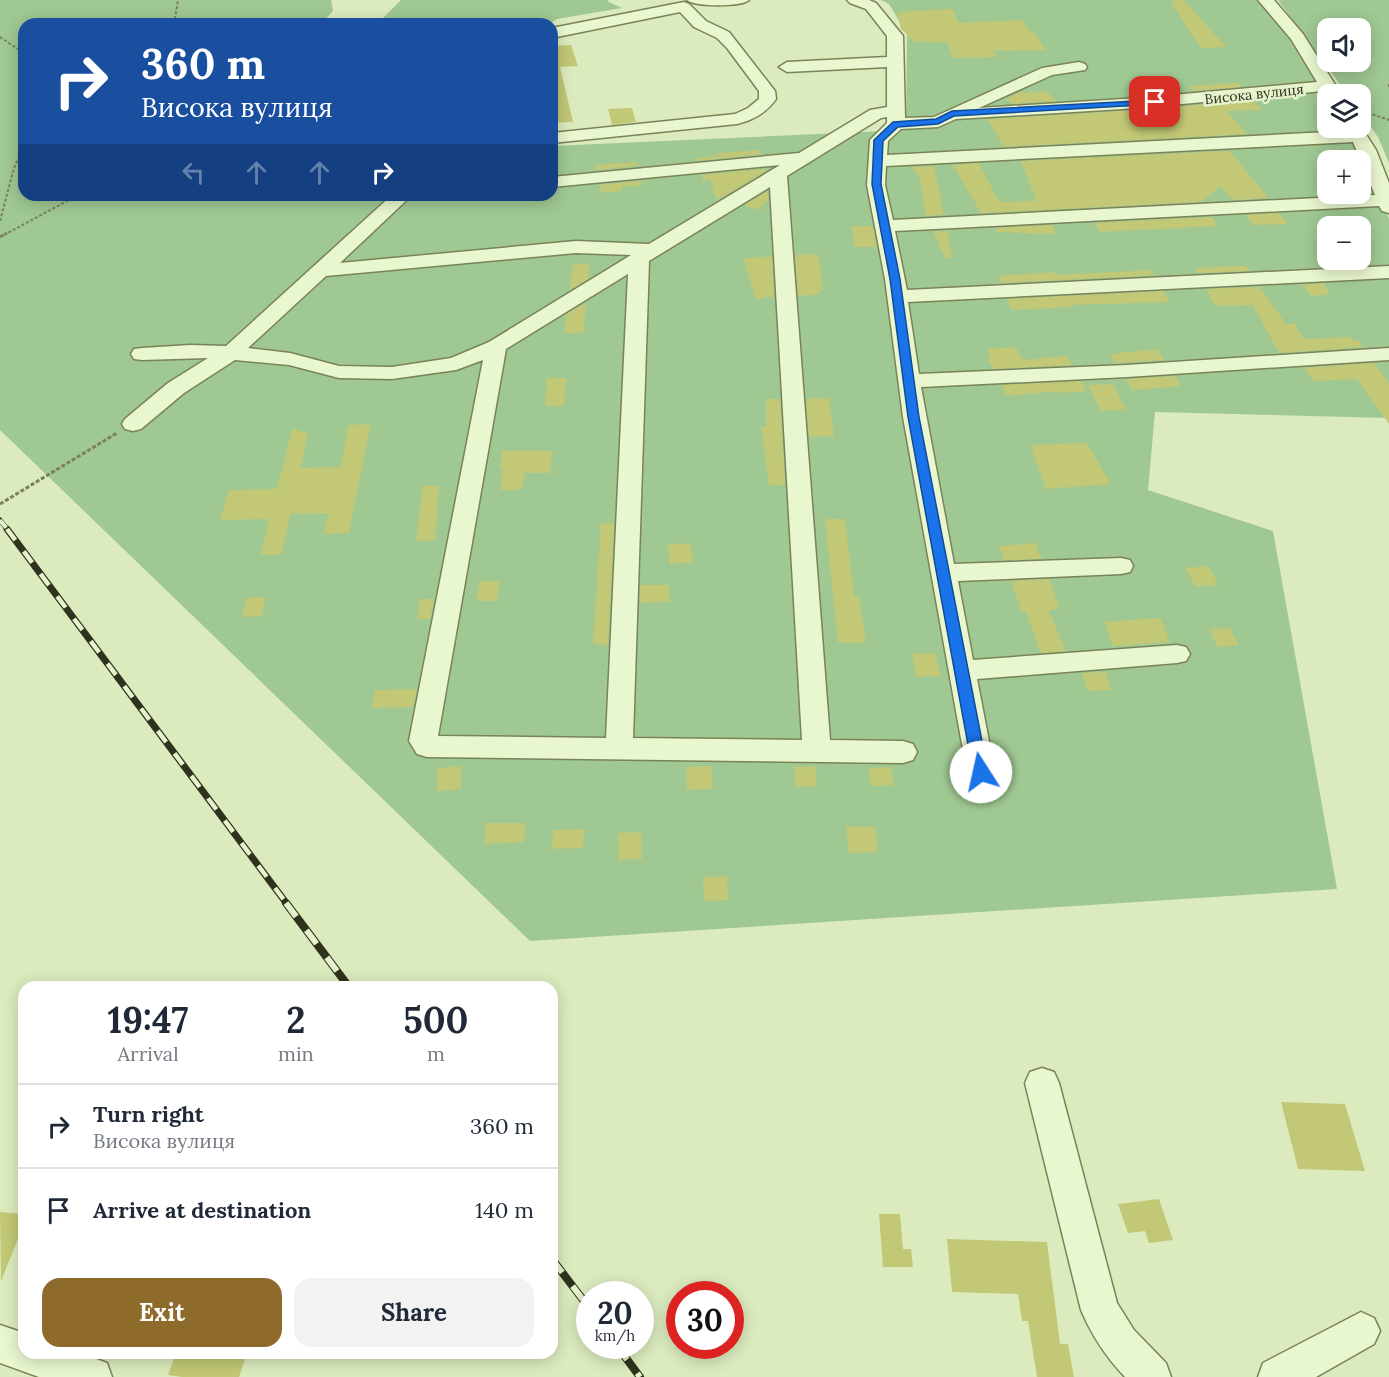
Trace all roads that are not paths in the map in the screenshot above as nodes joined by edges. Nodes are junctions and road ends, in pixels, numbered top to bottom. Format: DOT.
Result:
graph roads {
  1 [pos="741,0"];
  2 [pos="855,0"];
  3 [pos="1266,0"];
  4 [pos="688,2"];
  5 [pos="558,32"];
  6 [pos="895,62"];
  7 [pos="787,67"];
  8 [pos="1079,67"];
  9 [pos="1326,84"];
  10 [pos="1317,91"];
  11 [pos="952,114"];
  12 [pos="896,118"];
  13 [pos="1317,134"];
  14 [pos="558,137"];
  15 [pos="1360,138"];
  16 [pos="804,157"];
  17 [pos="877,161"];
  18 [pos="778,173"];
  19 [pos="558,181"];
  20 [pos="397,201"];
  21 [pos="1388,204"];
  22 [pos="885,226"];
  23 [pos="645,255"];
  24 [pos="321,271"];
  25 [pos="1389,272"];
  26 [pos="898,296"];
  27 [pos="496,346"];
  28 [pos="231,353"];
  29 [pos="142,354"];
  30 [pos="1389,354"];
  31 [pos="909,381"];
  32 [pos="133,424"];
  33 [pos="1121,566"];
  34 [pos="944,573"];
  35 [pos="1177,654"];
  36 [pos="962,670"];
  37 [pos="620,749"];
  38 [pos="817,752"];
  39 [pos="903,753"];
  40 [pos="981,772"];
  41 [pos="1042,1083"];
  42 [pos="1361,1331"];
  43 [pos="0,1344"];
  44 [pos="18,1350"];
  45 [pos="42,1359"];
  46 [pos="93,1377"];
  47 [pos="1152,1377"];
  48 [pos="1277,1377"];
  1 -- 4 [label="street"];
  2 -- 6 [label="street"];
  3 -- 9 [label="street"];
  4 -- 5 [label="street"];
  4 -- 14 [label="street"];
  6 -- 7 [label="street"];
  6 -- 12 [label="street"];
  8 -- 11 [label="street"];
  10 -- 11 [label="street, Висока вулиця"];
  11 -- 12 [label="street, Висока вулиця"];
  12 -- 16 [label="street, Висока вулиця"];
  12 -- 17 [label="street"];
  13 -- 17 [label="street"];
  15 -- 21 [label="street"];
  16 -- 18 [label="street, Висока вулиця"];
  16 -- 19 [label="street"];
  17 -- 22 [label="street"];
  18 -- 23 [label="street, Висока вулиця"];
  18 -- 38 [label="street"];
  20 -- 24 [label="street"];
  21 -- 22 [label="street"];
  22 -- 26 [label="street"];
  23 -- 24 [label="street"];
  23 -- 27 [label="street, Висока вулиця"];
  23 -- 37 [label="street"];
  24 -- 28 [label="street"];
  25 -- 26 [label="street"];
  26 -- 31 [label="street"];
  27 -- 28 [label="street, Висока вулиця"];
  27 -- 37 [label="street"];
  28 -- 29 [label="street, Висока вулиця"];
  28 -- 32 [label="street"];
  30 -- 31 [label="street"];
  31 -- 34 [label="street"];
  33 -- 34 [label="street"];
  34 -- 36 [label="street"];
  35 -- 36 [label="street"];
  36 -- 40 [label="street"];
  37 -- 38 [label="street"];
  38 -- 39 [label="street"];
  41 -- 47 [label="street"];
  42 -- 48 [label="street"];
  43 -- 44 [label="street"];
  45 -- 46 [label="street"];
}
